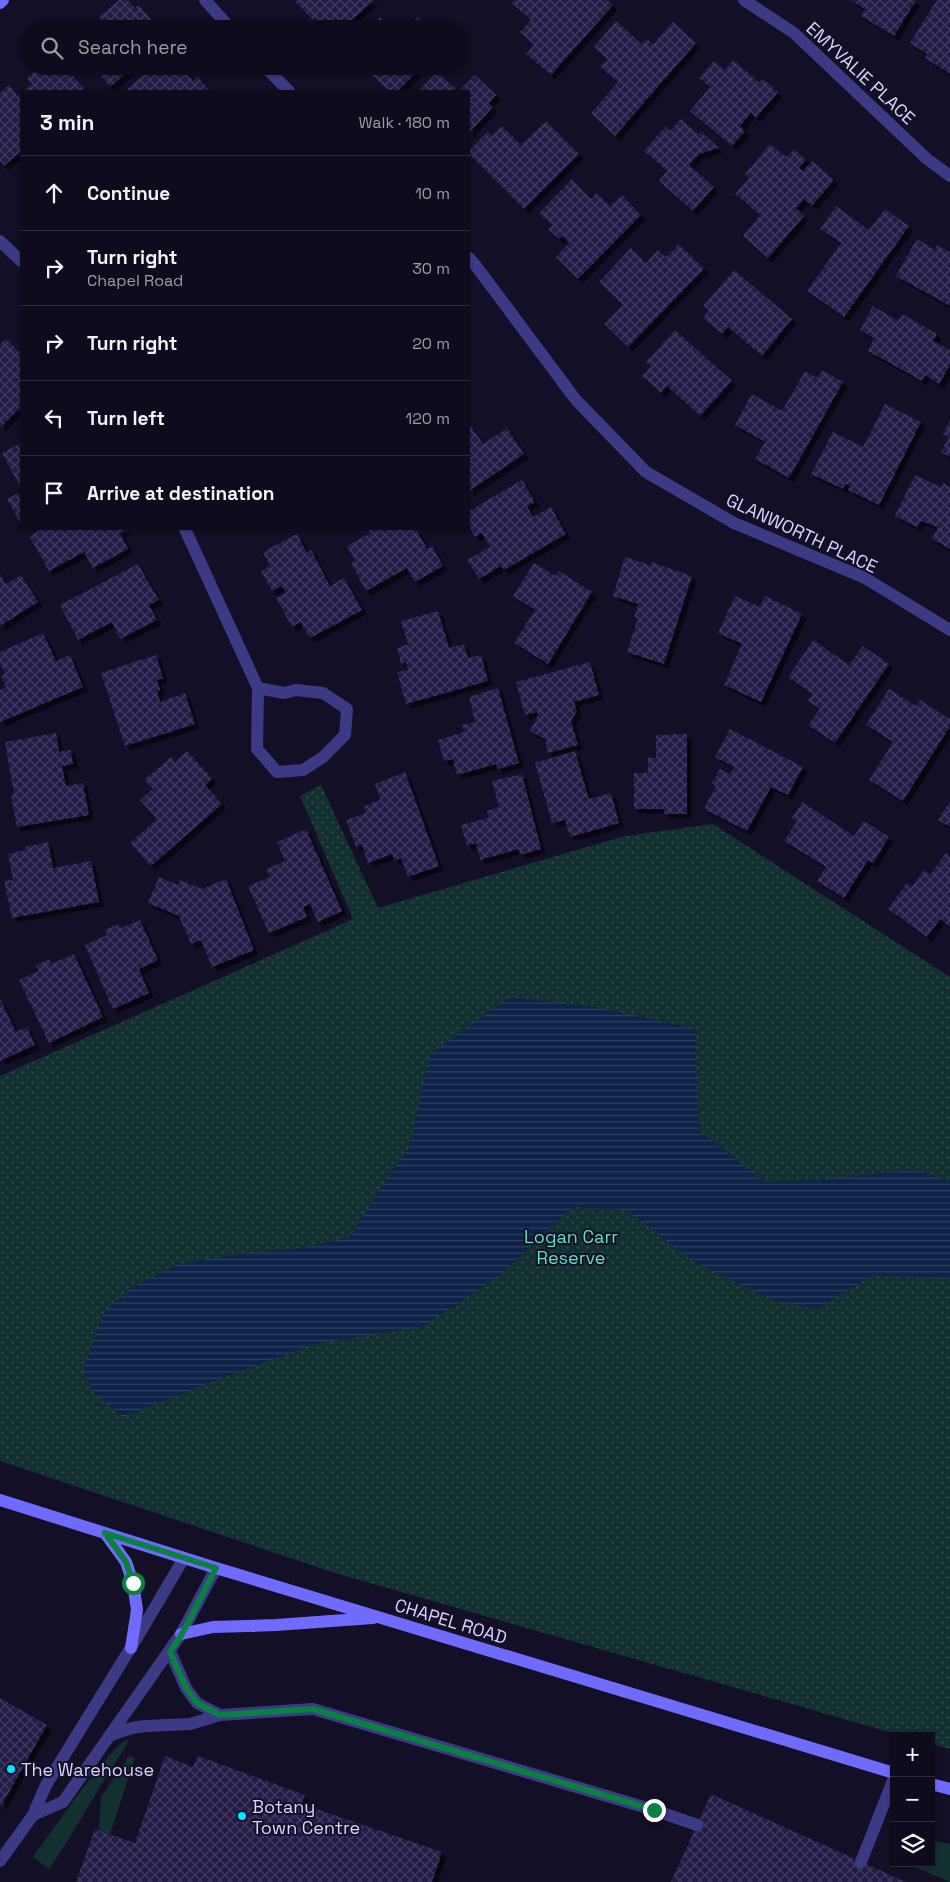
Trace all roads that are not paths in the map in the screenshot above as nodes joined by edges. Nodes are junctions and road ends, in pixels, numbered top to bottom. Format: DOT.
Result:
graph roads {
  1 [pos="3,0"];
  2 [pos="205,0"];
  3 [pos="744,0"];
  4 [pos="0,3"];
  5 [pos="223,20"];
  6 [pos="273,75"];
  7 [pos="288,90"];
  8 [pos="950,176"];
  9 [pos="0,241"];
  10 [pos="470,259"];
  11 [pos="20,260"];
  12 [pos="185,530"];
  13 [pos="950,630"];
  14 [pos="258,688"];
  15 [pos="0,1500"];
  16 [pos="105,1533"];
  17 [pos="184,1558"];
  18 [pos="216,1568"];
  19 [pos="380,1618"];
  20 [pos="182,1634"];
  21 [pos="131,1648"];
  22 [pos="170,1652"];
  23 [pos="220,1715"];
  24 [pos="111,1735"];
  25 [pos="890,1772"];
  26 [pos="935,1785"];
  27 [pos="890,1788"];
  28 [pos="950,1789"];
  29 [pos="34,1815"];
  30 [pos="697,1825"];
  31 [pos="0,1861"];
  32 [pos="861,1862"];
  1 -- 4 [label="main road"];
  2 -- 5 [label="street"];
  3 -- 8 [label="street, EMYVALIE PLACE"];
  6 -- 7 [label="street"];
  9 -- 11 [label="street"];
  10 -- 13 [label="street, GLANWORTH PLACE"];
  12 -- 14 [label="street"];
  14 -- 14 [label="street"];
  15 -- 16 [label="main road, CHAPEL ROAD"];
  16 -- 17 [label="main road, CHAPEL ROAD"];
  16 -- 21 [label="main road"];
  17 -- 18 [label="main road, CHAPEL ROAD"];
  17 -- 21 [label="street"];
  18 -- 19 [label="main road, CHAPEL ROAD"];
  18 -- 20 [label="street"];
  19 -- 20 [label="main road"];
  19 -- 25 [label="main road, CHAPEL ROAD"];
  20 -- 22 [label="street"];
  21 -- 29 [label="street"];
  22 -- 23 [label="street"];
  22 -- 24 [label="street"];
  23 -- 24 [label="street"];
  23 -- 30 [label="street"];
  24 -- 29 [label="street"];
  26 -- 28 [label="main road"];
  27 -- 32 [label="street"];
  29 -- 31 [label="street"];
}
